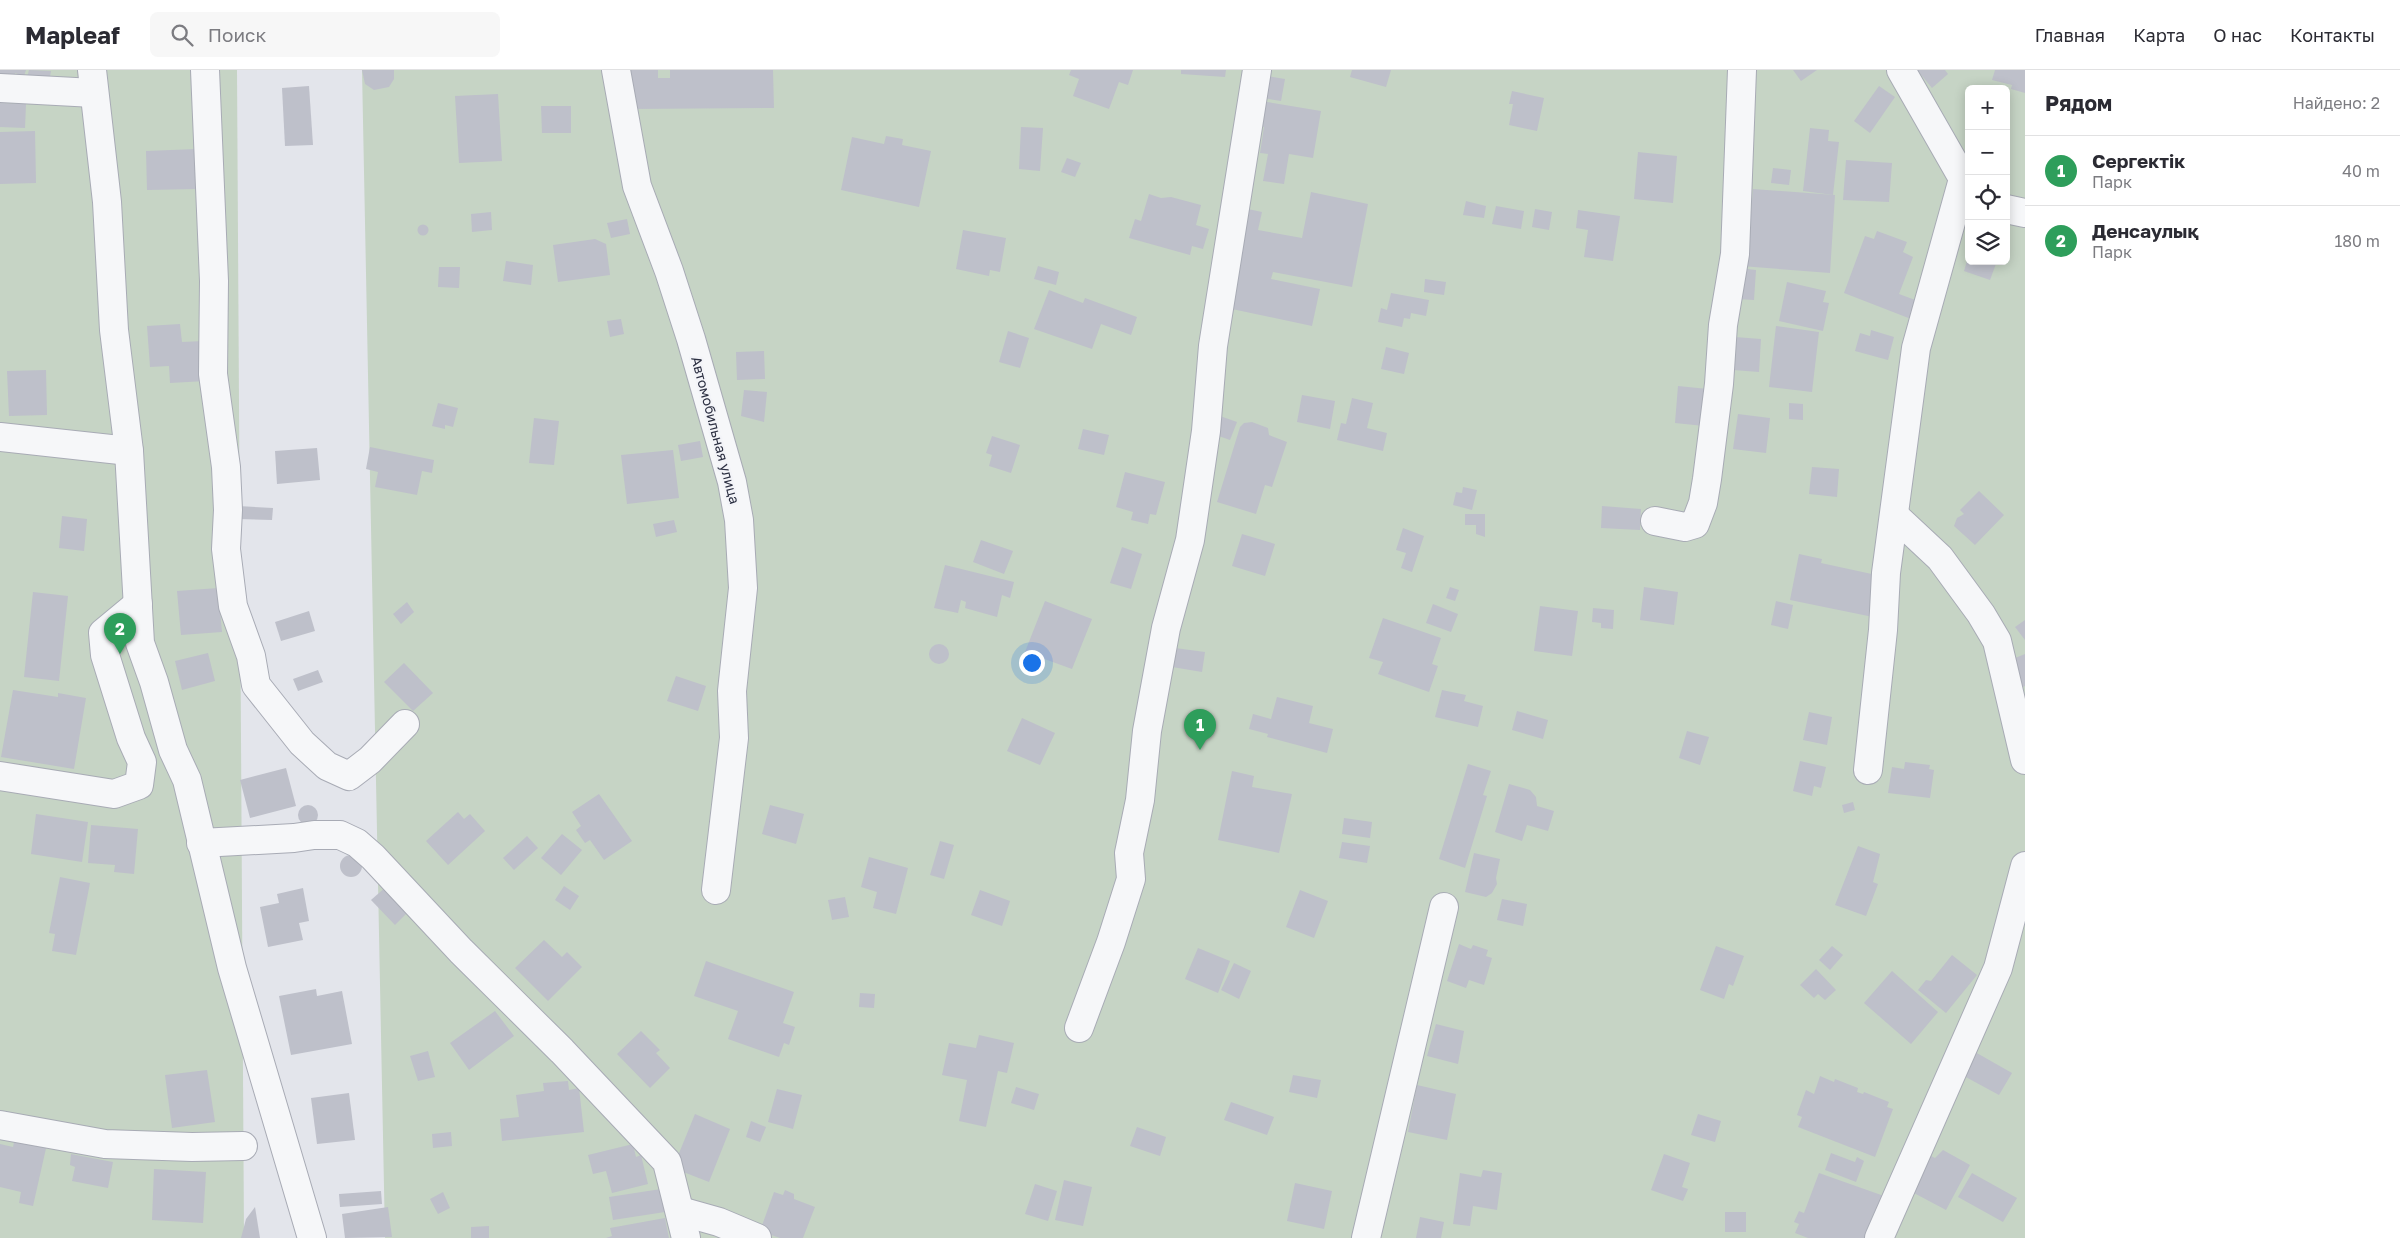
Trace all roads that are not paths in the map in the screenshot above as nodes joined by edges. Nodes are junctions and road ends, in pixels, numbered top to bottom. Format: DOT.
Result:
graph roads {
  1 [pos="205,70"];
  2 [pos="616,70"];
  3 [pos="1257,70"];
  4 [pos="1742,70"];
  5 [pos="1901,70"];
  6 [pos="93,81"];
  7 [pos="0,88"];
  8 [pos="1965,182"];
  9 [pos="1965,187"];
  10 [pos="2010,210"];
  11 [pos="2025,213"];
  12 [pos="0,437"];
  13 [pos="129,451"];
  14 [pos="1895,516"];
  15 [pos="1655,521"];
  16 [pos="138,604"];
  17 [pos="405,724"];
  18 [pos="2025,760"];
  19 [pos="1868,770"];
  20 [pos="0,776"];
  21 [pos="201,843"];
  22 [pos="2025,866"];
  23 [pos="716,890"];
  24 [pos="1444,907"];
  25 [pos="1079,1028"];
  26 [pos="0,1125"];
  27 [pos="243,1146"];
  28 [pos="680,1211"];
  29 [pos="312,1238"];
  30 [pos="686,1238"];
  31 [pos="757,1238"];
  32 [pos="1366,1238"];
  33 [pos="1879,1238"];
  1 -- 17 [label="street"];
  2 -- 23 [label="street, Автомобильная улица"];
  3 -- 25 [label="street"];
  4 -- 15 [label="street"];
  5 -- 8 [label="street"];
  6 -- 7 [label="street"];
  6 -- 13 [label="street"];
  9 -- 14 [label="street"];
  10 -- 11 [label="street"];
  12 -- 13 [label="street"];
  13 -- 16 [label="street"];
  14 -- 18 [label="street"];
  14 -- 19 [label="street"];
  16 -- 20 [label="street"];
  16 -- 21 [label="street"];
  21 -- 28 [label="street"];
  21 -- 29 [label="street"];
  22 -- 33 [label="street"];
  24 -- 32 [label="street"];
  26 -- 27 [label="street"];
  28 -- 30 [label="street"];
  28 -- 31 [label="street"];
}
